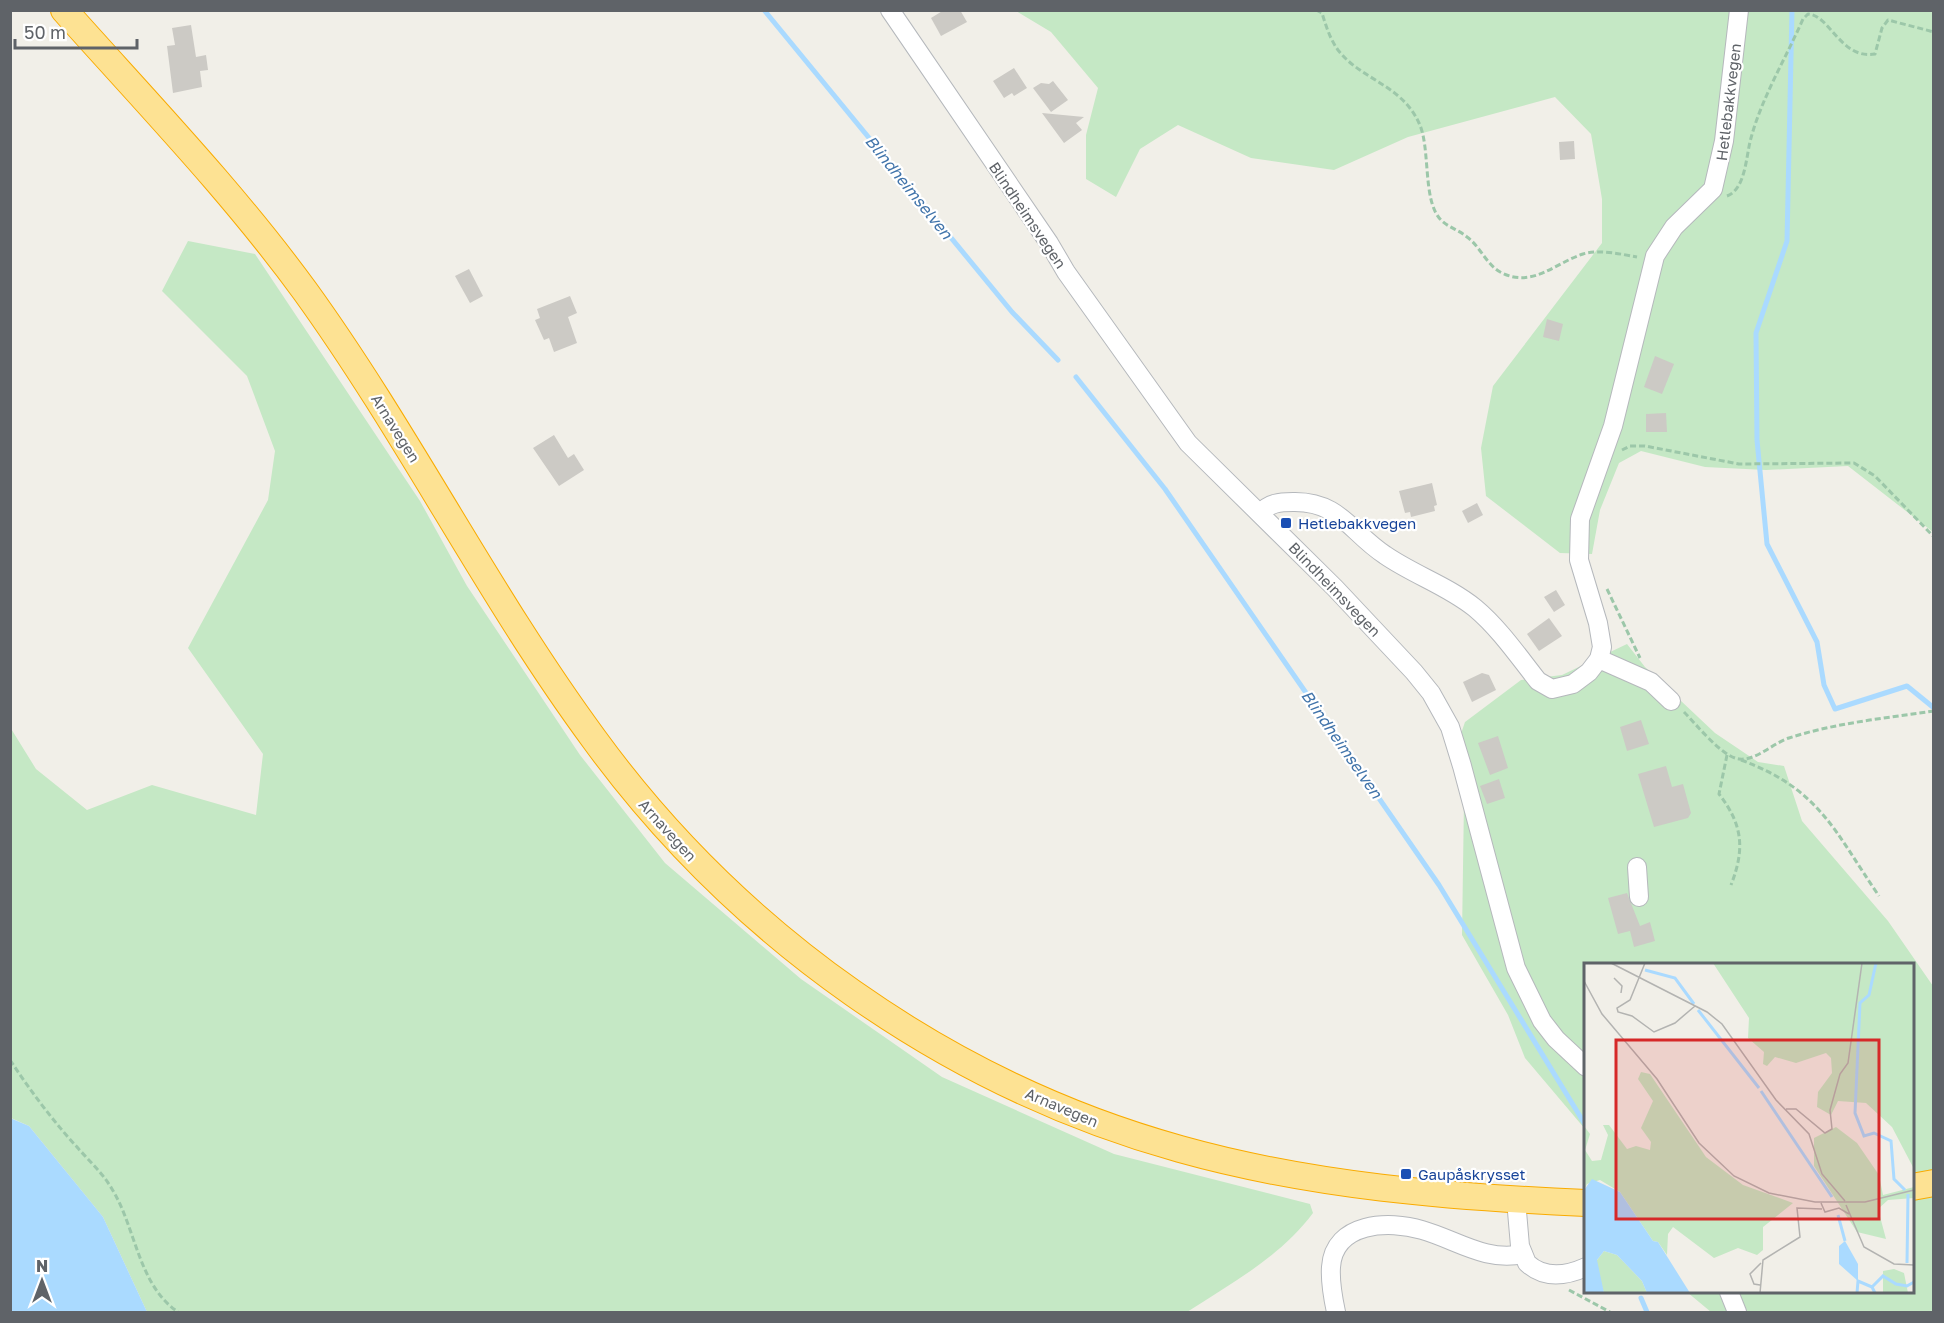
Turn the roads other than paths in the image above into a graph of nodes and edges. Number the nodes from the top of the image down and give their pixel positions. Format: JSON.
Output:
{"nodes":[{"id":1,"x":64,"y":10,"type":"edge"},
{"id":2,"x":890,"y":10,"type":"edge"},
{"id":3,"x":1739,"y":10,"type":"edge"},
{"id":4,"x":1260,"y":513,"type":"junction"},
{"id":5,"x":1599,"y":659,"type":"junction"},
{"id":6,"x":1671,"y":701,"type":"road end"},
{"id":7,"x":1637,"y":867,"type":"dead end"},
{"id":8,"x":1639,"y":897,"type":"dead end"},
{"id":9,"x":1584,"y":1065,"type":"edge"},
{"id":10,"x":1934,"y":1183,"type":"edge"},
{"id":11,"x":1914,"y":1187,"type":"edge"},
{"id":12,"x":1516,"y":1200,"type":"junction"},
{"id":13,"x":1584,"y":1203,"type":"edge"},
{"id":14,"x":1523,"y":1254,"type":"junction"},
{"id":15,"x":1584,"y":1269,"type":"edge"},
{"id":16,"x":1729,"y":1293,"type":"edge"},
{"id":17,"x":1336,"y":1312,"type":"edge"},
{"id":18,"x":1737,"y":1312,"type":"edge"}],
"edges":[{"from":1,"to":12,"type":"highway","name":"Arnavegen"},
{"from":2,"to":4,"type":"street","name":"Blindheimsvegen"},
{"from":3,"to":5,"type":"street","name":"Hetlebakkvegen"},
{"from":4,"to":5,"type":"street"},
{"from":4,"to":9,"type":"street","name":"Blindheimsvegen"},
{"from":5,"to":6,"type":"street"},
{"from":7,"to":8,"type":"street"},
{"from":10,"to":11,"type":"highway"},
{"from":12,"to":13,"type":"highway","name":"Arnavegen"},
{"from":12,"to":14,"type":"street"},
{"from":14,"to":15,"type":"street"},
{"from":14,"to":17,"type":"street"},
{"from":16,"to":18,"type":"street"}]}
